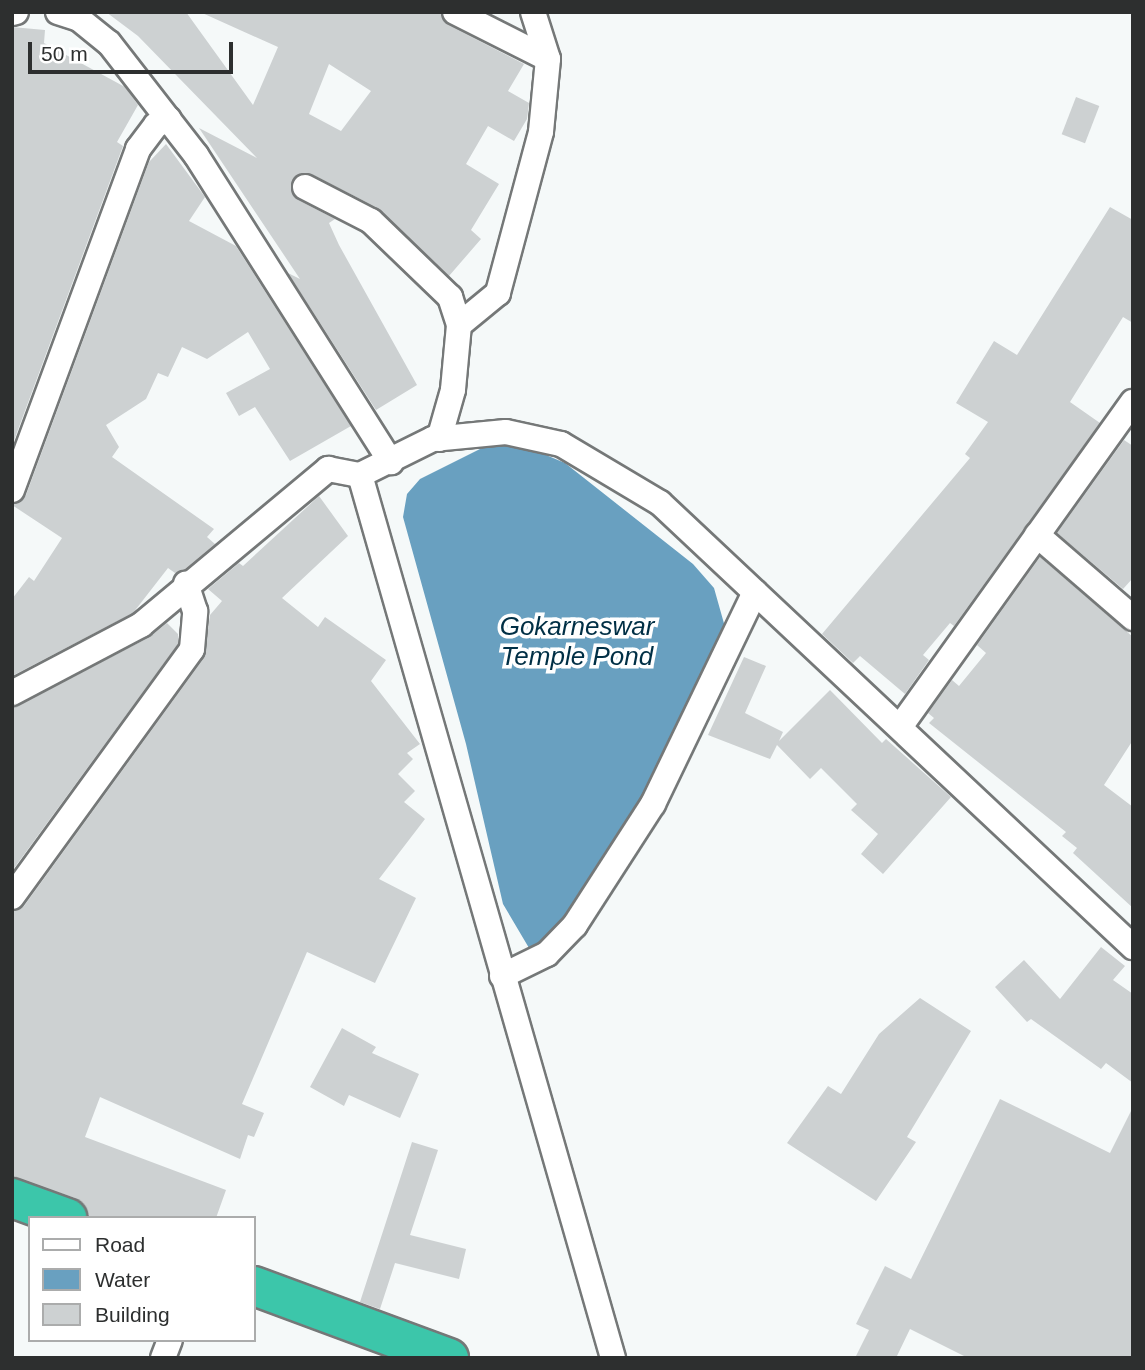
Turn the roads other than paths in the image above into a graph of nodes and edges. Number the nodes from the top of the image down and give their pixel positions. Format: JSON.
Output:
{"nodes":[{"id":1,"x":58,"y":12,"type":"edge"},
{"id":2,"x":455,"y":12,"type":"edge"},
{"id":3,"x":533,"y":12,"type":"edge"},
{"id":4,"x":548,"y":59,"type":"junction"},
{"id":5,"x":169,"y":119,"type":"junction"},
{"id":6,"x":305,"y":187,"type":"dead end"},
{"id":7,"x":459,"y":325,"type":"junction"},
{"id":8,"x":1133,"y":402,"type":"edge"},
{"id":9,"x":439,"y":439,"type":"junction"},
{"id":10,"x":391,"y":462,"type":"junction"},
{"id":11,"x":360,"y":475,"type":"junction"},
{"id":12,"x":12,"y":490,"type":"edge"},
{"id":13,"x":1037,"y":535,"type":"junction"},
{"id":14,"x":186,"y":583,"type":"junction"},
{"id":15,"x":755,"y":592,"type":"junction"},
{"id":16,"x":1133,"y":618,"type":"edge"},
{"id":17,"x":12,"y":693,"type":"edge"},
{"id":18,"x":900,"y":727,"type":"junction"},
{"id":19,"x":12,"y":897,"type":"edge"},
{"id":20,"x":1133,"y":947,"type":"edge"},
{"id":21,"x":502,"y":976,"type":"junction"},
{"id":22,"x":12,"y":1198,"type":"edge"},
{"id":23,"x":62,"y":1216,"type":"edge"},
{"id":24,"x":256,"y":1287,"type":"edge"},
{"id":25,"x":449,"y":1358,"type":"edge"},
{"id":26,"x":612,"y":1358,"type":"edge"}],
"edges":[{"from":1,"to":5,"type":"street"},
{"from":2,"to":4,"type":"street"},
{"from":3,"to":4,"type":"street"},
{"from":4,"to":7,"type":"street"},
{"from":5,"to":10,"type":"street"},
{"from":5,"to":12,"type":"street"},
{"from":6,"to":7,"type":"street"},
{"from":7,"to":9,"type":"street"},
{"from":8,"to":13,"type":"street"},
{"from":9,"to":10,"type":"street"},
{"from":9,"to":15,"type":"street"},
{"from":10,"to":11,"type":"street"},
{"from":11,"to":14,"type":"street"},
{"from":11,"to":21,"type":"street"},
{"from":13,"to":16,"type":"street"},
{"from":13,"to":18,"type":"street"},
{"from":14,"to":17,"type":"street"},
{"from":14,"to":19,"type":"street"},
{"from":15,"to":18,"type":"street"},
{"from":15,"to":21,"type":"street"},
{"from":18,"to":20,"type":"street"},
{"from":21,"to":26,"type":"street"},
{"from":22,"to":23,"type":"highway"},
{"from":24,"to":25,"type":"highway"}]}
